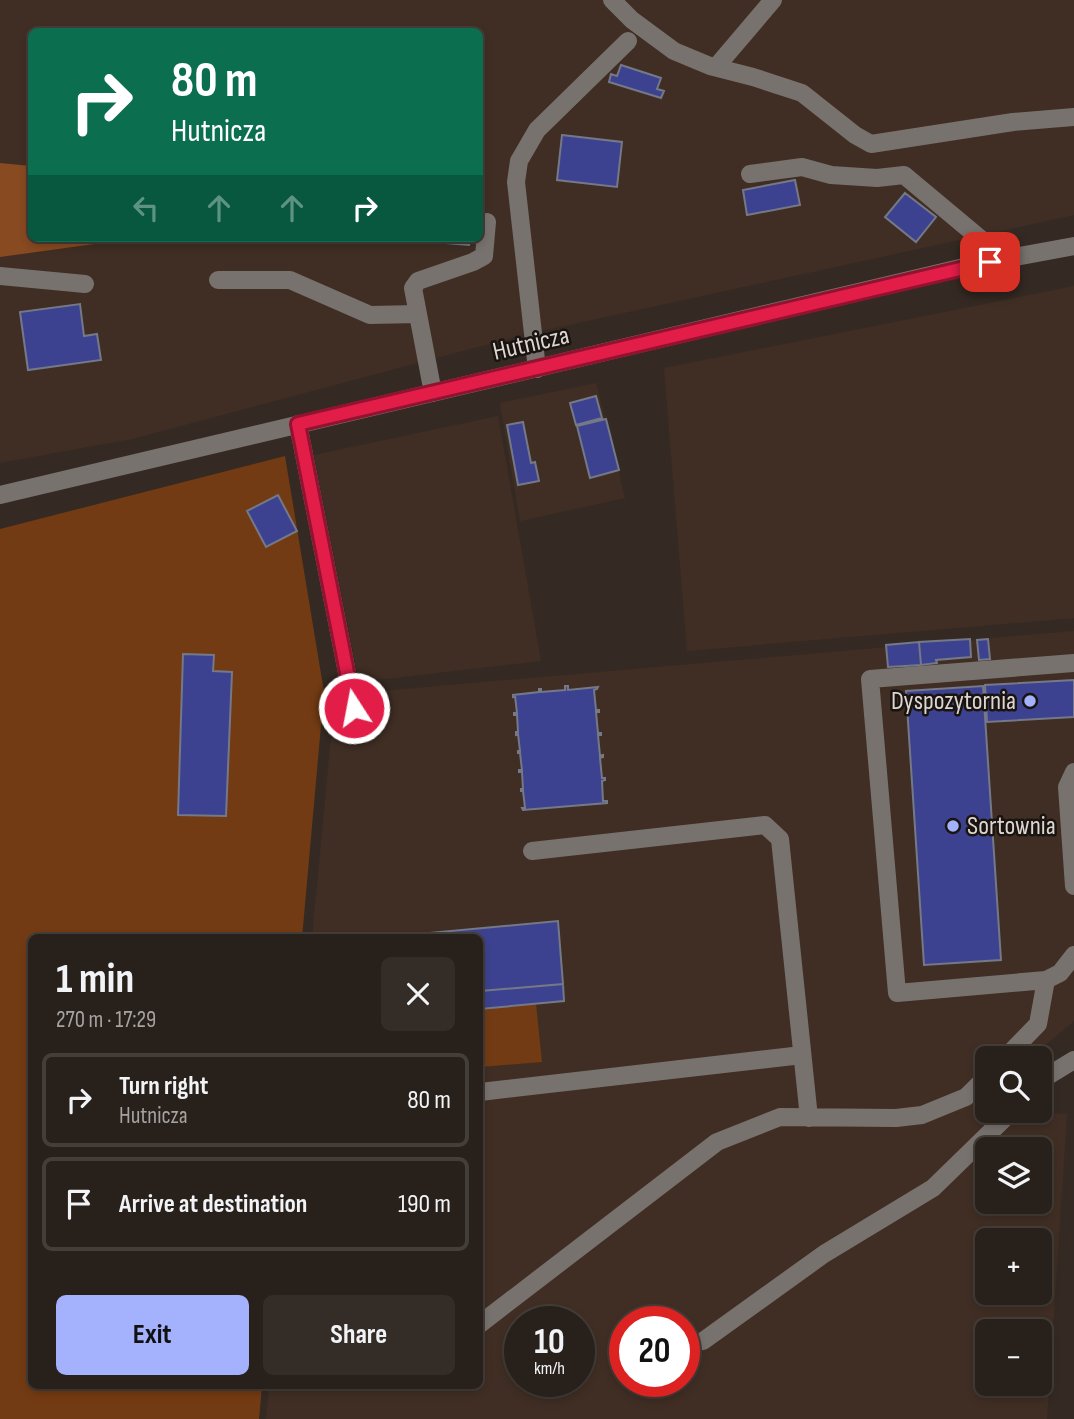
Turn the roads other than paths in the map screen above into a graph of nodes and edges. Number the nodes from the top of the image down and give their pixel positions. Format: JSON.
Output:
{"nodes":[{"id":1,"x":612,"y":0,"type":"edge"},
{"id":2,"x":773,"y":0,"type":"edge"},
{"id":3,"x":628,"y":41,"type":"dead end"},
{"id":4,"x":716,"y":67,"type":"junction"},
{"id":5,"x":1074,"y":117,"type":"edge"},
{"id":6,"x":750,"y":174,"type":"dead end"},
{"id":7,"x":487,"y":222,"type":"dead end"},
{"id":8,"x":1074,"y":246,"type":"edge"},
{"id":9,"x":990,"y":262,"type":"junction"},
{"id":10,"x":0,"y":276,"type":"edge"},
{"id":11,"x":218,"y":280,"type":"dead end"},
{"id":12,"x":85,"y":284,"type":"dead end"},
{"id":13,"x":418,"y":314,"type":"junction"},
{"id":14,"x":537,"y":369,"type":"junction"},
{"id":15,"x":433,"y":393,"type":"junction"},
{"id":16,"x":298,"y":424,"type":"junction"},
{"id":17,"x":0,"y":495,"type":"edge"},
{"id":18,"x":1074,"y":663,"type":"edge"},
{"id":19,"x":354,"y":708,"type":"dead end"},
{"id":20,"x":1074,"y":772,"type":"edge"},
{"id":21,"x":1072,"y":812,"type":"edge"},
{"id":22,"x":532,"y":851,"type":"dead end"},
{"id":23,"x":1074,"y":886,"type":"edge"},
{"id":24,"x":1074,"y":955,"type":"edge"},
{"id":25,"x":1046,"y":980,"type":"junction"},
{"id":26,"x":1017,"y":1046,"type":"edge"},
{"id":27,"x":802,"y":1055,"type":"junction"},
{"id":28,"x":1074,"y":1060,"type":"edge"},
{"id":29,"x":1052,"y":1073,"type":"edge"},
{"id":30,"x":975,"y":1088,"type":"edge"},
{"id":31,"x":483,"y":1092,"type":"edge"},
{"id":32,"x":809,"y":1118,"type":"junction"},
{"id":33,"x":1000,"y":1123,"type":"edge"},
{"id":34,"x":483,"y":1322,"type":"edge"},
{"id":35,"x":703,"y":1341,"type":"dead end"}],
"edges":[{"from":1,"to":4,"type":"street"},
{"from":2,"to":4,"type":"street"},
{"from":3,"to":14,"type":"street"},
{"from":4,"to":5,"type":"street"},
{"from":6,"to":9,"type":"street"},
{"from":7,"to":13,"type":"street"},
{"from":8,"to":9,"type":"street","name":"Hutnicza"},
{"from":9,"to":14,"type":"street","name":"Hutnicza"},
{"from":10,"to":12,"type":"street"},
{"from":11,"to":13,"type":"street"},
{"from":13,"to":15,"type":"street"},
{"from":14,"to":15,"type":"street","name":"Hutnicza"},
{"from":15,"to":16,"type":"street","name":"Hutnicza"},
{"from":16,"to":17,"type":"street","name":"Hutnicza"},
{"from":16,"to":19,"type":"street"},
{"from":18,"to":25,"type":"street"},
{"from":20,"to":21,"type":"street"},
{"from":21,"to":23,"type":"street"},
{"from":22,"to":27,"type":"street"},
{"from":24,"to":25,"type":"street"},
{"from":25,"to":26,"type":"street"},
{"from":27,"to":31,"type":"street"},
{"from":27,"to":32,"type":"street"},
{"from":28,"to":29,"type":"street"},
{"from":30,"to":32,"type":"street"},
{"from":32,"to":34,"type":"street"},
{"from":33,"to":35,"type":"street"}]}
